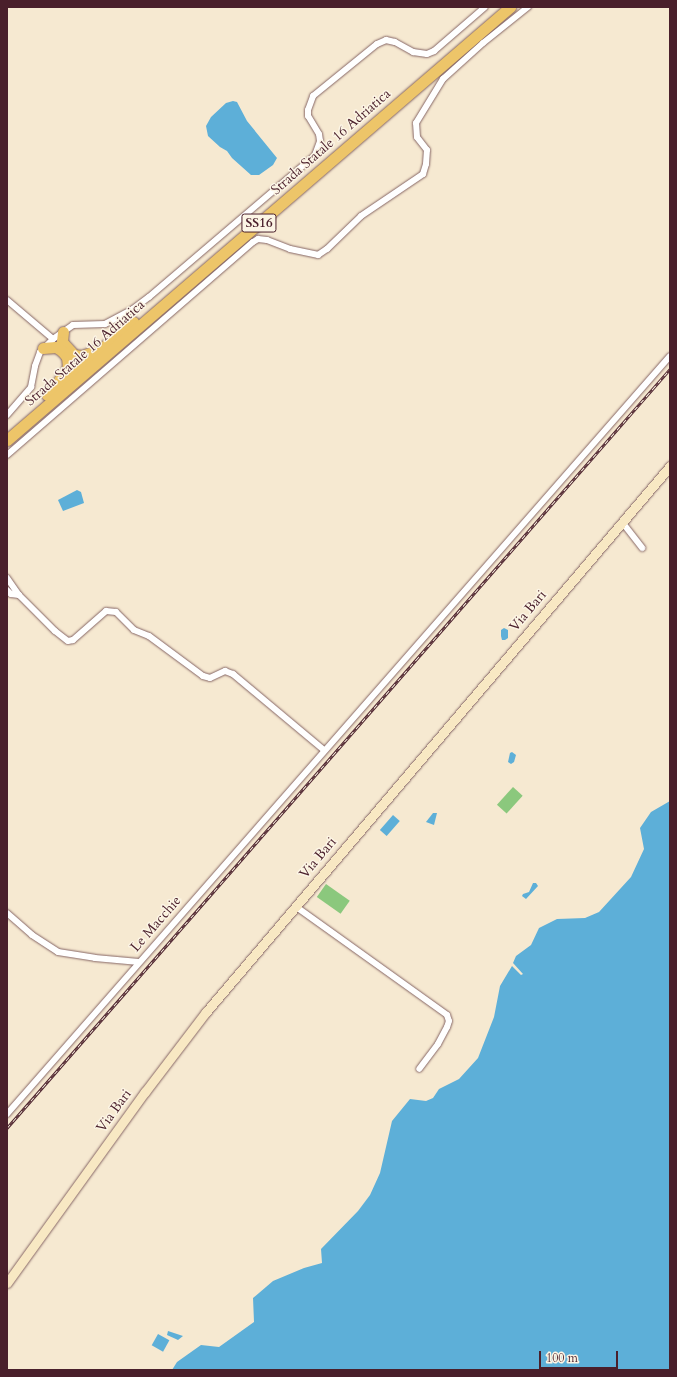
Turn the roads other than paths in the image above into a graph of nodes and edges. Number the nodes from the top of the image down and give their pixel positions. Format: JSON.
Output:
{"nodes":[{"id":1,"x":485,"y":7,"type":"edge"},
{"id":2,"x":499,"y":7,"type":"edge"},
{"id":3,"x":510,"y":7,"type":"edge"},
{"id":4,"x":528,"y":7,"type":"edge"},
{"id":5,"x":7,"y":300,"type":"edge"},
{"id":6,"x":58,"y":340,"type":"junction"},
{"id":7,"x":104,"y":346,"type":"junction"},
{"id":8,"x":43,"y":348,"type":"joint"},
{"id":9,"x":670,"y":356,"type":"edge"},
{"id":10,"x":50,"y":393,"type":"junction"},
{"id":11,"x":7,"y":415,"type":"edge"},
{"id":12,"x":7,"y":430,"type":"edge"},
{"id":13,"x":7,"y":440,"type":"edge"},
{"id":14,"x":7,"y":455,"type":"edge"},
{"id":15,"x":670,"y":466,"type":"edge"},
{"id":16,"x":622,"y":522,"type":"junction"},
{"id":17,"x":642,"y":548,"type":"dead end"},
{"id":18,"x":7,"y":578,"type":"edge"},
{"id":19,"x":7,"y":590,"type":"edge"},
{"id":20,"x":19,"y":595,"type":"junction"},
{"id":21,"x":324,"y":750,"type":"junction"},
{"id":22,"x":295,"y":906,"type":"junction"},
{"id":23,"x":7,"y":913,"type":"edge"},
{"id":24,"x":139,"y":962,"type":"junction"},
{"id":25,"x":419,"y":1069,"type":"dead end"},
{"id":26,"x":7,"y":1114,"type":"edge"},
{"id":27,"x":7,"y":1283,"type":"edge"}],
"edges":[{"from":1,"to":6,"type":"street"},
{"from":2,"to":7,"type":"highway","name":"Strada Statale 16 Adriatica","number":"SS16"},
{"from":3,"to":13,"type":"highway","name":"Strada Statale 16 Adriatica","number":"SS16"},
{"from":4,"to":14,"type":"street"},
{"from":5,"to":6,"type":"street"},
{"from":6,"to":7,"type":"highway"},
{"from":6,"to":8,"type":"highway"},
{"from":6,"to":10,"type":"highway"},
{"from":7,"to":10,"type":"highway","name":"Strada Statale 16 Adriatica","number":"SS16"},
{"from":8,"to":11,"type":"street"},
{"from":9,"to":21,"type":"street","name":"Le Macchie"},
{"from":10,"to":12,"type":"highway","name":"Strada Statale 16 Adriatica","number":"SS16"},
{"from":15,"to":16,"type":"main road","name":"Via Bari"},
{"from":16,"to":17,"type":"street"},
{"from":16,"to":22,"type":"main road","name":"Via Bari"},
{"from":18,"to":20,"type":"street"},
{"from":19,"to":20,"type":"street"},
{"from":20,"to":21,"type":"street"},
{"from":21,"to":24,"type":"street","name":"Le Macchie"},
{"from":22,"to":25,"type":"street"},
{"from":22,"to":27,"type":"main road","name":"Via Bari"},
{"from":23,"to":24,"type":"street"},
{"from":24,"to":26,"type":"street","name":"Le Macchie"}]}
